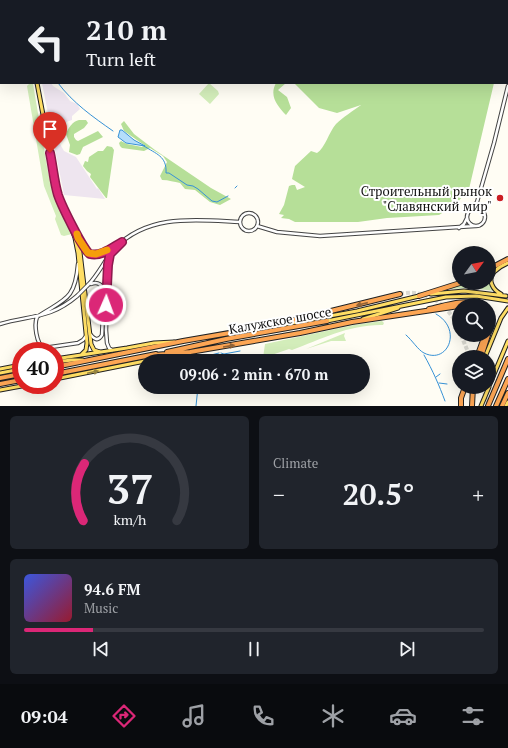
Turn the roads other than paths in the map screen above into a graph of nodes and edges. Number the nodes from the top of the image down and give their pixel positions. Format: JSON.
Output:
{"nodes":[{"id":1,"x":37,"y":84,"type":"edge"},
{"id":2,"x":508,"y":86,"type":"edge"},
{"id":3,"x":477,"y":202,"type":"junction"},
{"id":4,"x":472,"y":210,"type":"junction"},
{"id":5,"x":481,"y":211,"type":"junction"},
{"id":6,"x":66,"y":212,"type":"junction"},
{"id":7,"x":467,"y":216,"type":"junction"},
{"id":8,"x":240,"y":222,"type":"junction"},
{"id":9,"x":257,"y":226,"type":"junction"},
{"id":10,"x":475,"y":226,"type":"junction"},
{"id":11,"x":458,"y":228,"type":"junction"},
{"id":12,"x":78,"y":238,"type":"junction"},
{"id":13,"x":122,"y":242,"type":"junction"},
{"id":14,"x":110,"y":254,"type":"junction"},
{"id":15,"x":508,"y":259,"type":"edge"},
{"id":16,"x":78,"y":260,"type":"junction"},
{"id":17,"x":508,"y":263,"type":"edge"},
{"id":18,"x":496,"y":265,"type":"edge"},
{"id":19,"x":452,"y":285,"type":"edge"},
{"id":20,"x":88,"y":286,"type":"junction"},
{"id":21,"x":400,"y":294,"type":"tunnel mouth"},
{"id":22,"x":418,"y":296,"type":"junction"},
{"id":23,"x":507,"y":296,"type":"edge"},
{"id":24,"x":419,"y":301,"type":"junction"},
{"id":25,"x":508,"y":301,"type":"edge"},
{"id":26,"x":452,"y":304,"type":"edge"},
{"id":27,"x":452,"y":307,"type":"edge"},
{"id":28,"x":508,"y":308,"type":"edge"},
{"id":29,"x":404,"y":314,"type":"junction"},
{"id":30,"x":37,"y":317,"type":"junction"},
{"id":31,"x":327,"y":321,"type":"joint"},
{"id":32,"x":352,"y":322,"type":"junction"},
{"id":33,"x":1,"y":323,"type":"edge"},
{"id":34,"x":270,"y":326,"type":"junction"},
{"id":35,"x":90,"y":333,"type":"junction"},
{"id":36,"x":86,"y":336,"type":"junction"},
{"id":37,"x":183,"y":341,"type":"junction"},
{"id":38,"x":508,"y":341,"type":"edge"},
{"id":39,"x":115,"y":350,"type":"junction"},
{"id":40,"x":488,"y":350,"type":"edge"},
{"id":41,"x":100,"y":352,"type":"junction"},
{"id":42,"x":190,"y":352,"type":"junction"},
{"id":43,"x":154,"y":354,"type":"joint"},
{"id":44,"x":180,"y":354,"type":"edge"},
{"id":45,"x":81,"y":355,"type":"junction"},
{"id":46,"x":138,"y":357,"type":"edge"},
{"id":47,"x":64,"y":358,"type":"edge"},
{"id":48,"x":508,"y":359,"type":"edge"},
{"id":49,"x":87,"y":360,"type":"junction"},
{"id":50,"x":64,"y":361,"type":"edge"},
{"id":51,"x":138,"y":363,"type":"edge"},
{"id":52,"x":64,"y":365,"type":"edge"},
{"id":53,"x":498,"y":365,"type":"junction"},
{"id":54,"x":12,"y":367,"type":"edge"},
{"id":55,"x":496,"y":368,"type":"edge"},
{"id":56,"x":0,"y":369,"type":"edge"},
{"id":57,"x":496,"y":370,"type":"edge"},
{"id":58,"x":12,"y":371,"type":"edge"},
{"id":59,"x":64,"y":372,"type":"edge"},
{"id":60,"x":0,"y":373,"type":"edge"},
{"id":61,"x":12,"y":376,"type":"edge"},
{"id":62,"x":64,"y":377,"type":"edge"},
{"id":63,"x":0,"y":378,"type":"edge"},
{"id":64,"x":508,"y":379,"type":"edge"},
{"id":65,"x":12,"y":382,"type":"edge"},
{"id":66,"x":0,"y":384,"type":"edge"},
{"id":67,"x":12,"y":388,"type":"edge"},
{"id":68,"x":0,"y":390,"type":"edge"},
{"id":69,"x":508,"y":393,"type":"edge"},
{"id":70,"x":462,"y":394,"type":"edge"},
{"id":71,"x":473,"y":394,"type":"edge"},
{"id":72,"x":485,"y":394,"type":"edge"},
{"id":73,"x":508,"y":402,"type":"edge"},
{"id":74,"x":461,"y":406,"type":"edge"},
{"id":75,"x":472,"y":406,"type":"edge"},
{"id":76,"x":480,"y":406,"type":"edge"},
{"id":77,"x":488,"y":406,"type":"edge"},
{"id":78,"x":496,"y":406,"type":"edge"},
{"id":79,"x":502,"y":406,"type":"edge"},
{"id":80,"x":506,"y":406,"type":"edge"}],
"edges":[{"from":1,"to":6,"type":"main road"},
{"from":2,"to":3,"type":"street"},
{"from":3,"to":4,"type":"street"},
{"from":3,"to":5,"type":"street"},
{"from":4,"to":5,"type":"street"},
{"from":4,"to":7,"type":"street"},
{"from":5,"to":10,"type":"street"},
{"from":6,"to":12,"type":"main road"},
{"from":6,"to":16,"type":"main road"},
{"from":7,"to":10,"type":"street"},
{"from":7,"to":11,"type":"street"},
{"from":8,"to":9,"type":"street"},
{"from":8,"to":9,"type":"street"},
{"from":8,"to":13,"type":"street"},
{"from":9,"to":11,"type":"street"},
{"from":10,"to":11,"type":"street"},
{"from":12,"to":13,"type":"street"},
{"from":12,"to":35,"type":"main road"},
{"from":13,"to":14,"type":"street"},
{"from":14,"to":20,"type":"street"},
{"from":14,"to":39,"type":"street"},
{"from":15,"to":18,"type":"highway"},
{"from":16,"to":30,"type":"street"},
{"from":16,"to":36,"type":"main road"},
{"from":17,"to":23,"type":"main road"},
{"from":19,"to":22,"type":"highway"},
{"from":20,"to":30,"type":"street","bridge":true},
{"from":20,"to":35,"type":"street"},
{"from":21,"to":34,"type":"highway","one_way":true},
{"from":22,"to":23,"type":"main road","name":"Калужское шоссе"},
{"from":22,"to":34,"type":"main road","name":"Калужское шоссе"},
{"from":24,"to":25,"type":"main road","name":"Калужское шоссе"},
{"from":24,"to":31,"type":"main road","name":"Калужское шоссе"},
{"from":24,"to":32,"type":"main road"},
{"from":26,"to":29,"type":"highway"},
{"from":27,"to":29,"type":"highway"},
{"from":28,"to":40,"type":"main road"},
{"from":29,"to":32,"type":"highway"},
{"from":30,"to":33,"type":"street"},
{"from":30,"to":36,"type":"street"},
{"from":31,"to":43,"type":"highway","name":"Калужское шоссе"},
{"from":42,"to":32,"type":"highway","one_way":true},
{"from":34,"to":37,"type":"highway","name":"Калужское шоссе"},
{"from":35,"to":41,"type":"main road"},
{"from":36,"to":45,"type":"main road"},
{"from":37,"to":39,"type":"main road"},
{"from":37,"to":49,"type":"highway","name":"Калужское шоссе"},
{"from":38,"to":53,"type":"main road"},
{"from":39,"to":41,"type":"main road"},
{"from":41,"to":45,"type":"main road"},
{"from":42,"to":43,"type":"highway"},
{"from":42,"to":44,"type":"main road"},
{"from":45,"to":47,"type":"main road"},
{"from":46,"to":59,"type":"highway","name":"Калужское шоссе"},
{"from":48,"to":77,"type":"highway"},
{"from":49,"to":50,"type":"main road"},
{"from":49,"to":52,"type":"highway","name":"Калужское шоссе"},
{"from":62,"to":51,"type":"main road","one_way":true},
{"from":53,"to":55,"type":"main road"},
{"from":53,"to":57,"type":"main road"},
{"from":54,"to":56,"type":"main road"},
{"from":58,"to":60,"type":"main road"},
{"from":61,"to":63,"type":"highway"},
{"from":64,"to":78,"type":"highway"},
{"from":65,"to":66,"type":"highway"},
{"from":67,"to":68,"type":"main road"},
{"from":69,"to":79,"type":"highway"},
{"from":70,"to":74,"type":"highway"},
{"from":71,"to":75,"type":"highway"},
{"from":72,"to":76,"type":"main road"},
{"from":73,"to":80,"type":"main road"}]}
